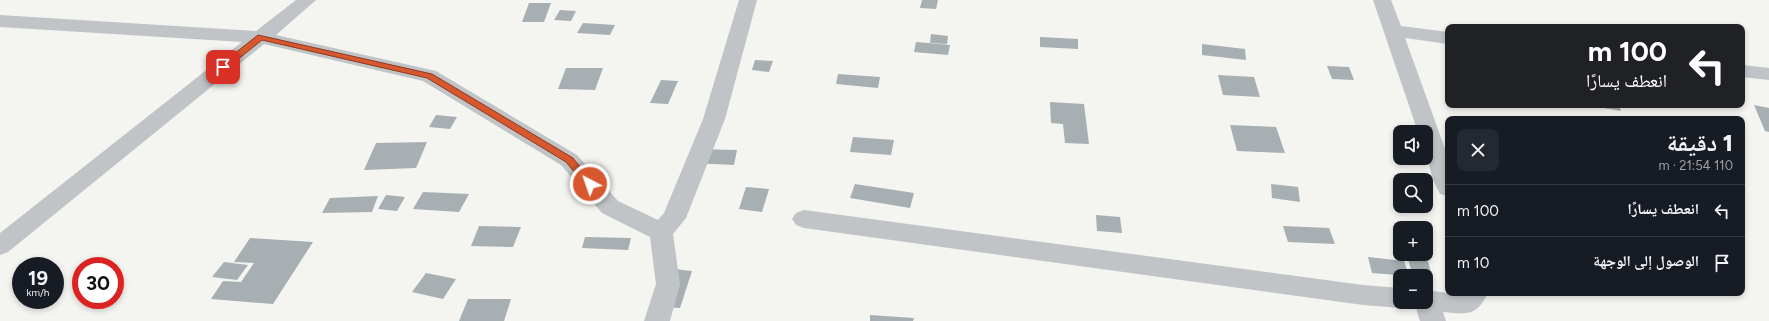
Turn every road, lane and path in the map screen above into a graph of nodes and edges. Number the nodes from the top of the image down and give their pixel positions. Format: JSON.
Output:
{"nodes":[{"id":1,"x":307,"y":0,"type":"edge"},
{"id":2,"x":748,"y":0,"type":"edge"},
{"id":3,"x":1382,"y":0,"type":"edge"},
{"id":4,"x":0,"y":21,"type":"edge"},
{"id":5,"x":1393,"y":31,"type":"junction"},
{"id":6,"x":260,"y":37,"type":"junction"},
{"id":7,"x":1445,"y":38,"type":"edge"},
{"id":8,"x":1745,"y":71,"type":"edge"},
{"id":9,"x":1769,"y":74,"type":"edge"},
{"id":10,"x":1445,"y":179,"type":"edge"},
{"id":11,"x":804,"y":219,"type":"dead end"},
{"id":12,"x":660,"y":232,"type":"junction"},
{"id":13,"x":0,"y":246,"type":"edge"},
{"id":14,"x":1474,"y":296,"type":"edge"},
{"id":15,"x":1393,"y":297,"type":"edge"},
{"id":16,"x":1433,"y":301,"type":"edge"},
{"id":17,"x":1429,"y":309,"type":"edge"},
{"id":18,"x":657,"y":321,"type":"edge"},
{"id":19,"x":1433,"y":321,"type":"edge"}],
"edges":[{"from":1,"to":6,"type":"street"},
{"from":2,"to":12,"type":"street"},
{"from":3,"to":5,"type":"street"},
{"from":4,"to":6,"type":"street"},
{"from":5,"to":7,"type":"street"},
{"from":5,"to":10,"type":"street"},
{"from":6,"to":12,"type":"street"},
{"from":6,"to":13,"type":"street"},
{"from":8,"to":9,"type":"street"},
{"from":11,"to":15,"type":"street"},
{"from":12,"to":18,"type":"street"},
{"from":14,"to":16,"type":"street"},
{"from":17,"to":19,"type":"street"}]}
